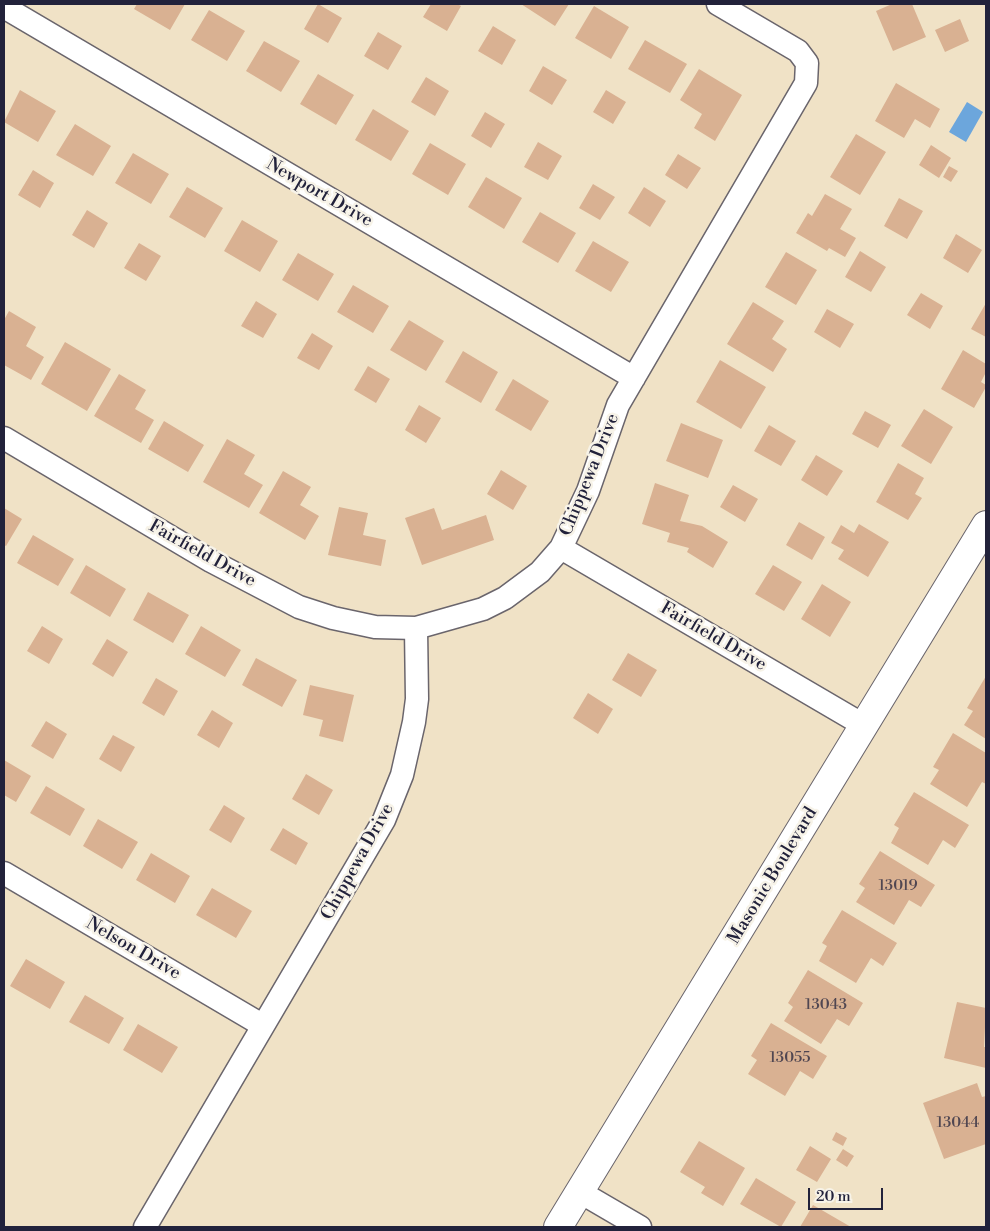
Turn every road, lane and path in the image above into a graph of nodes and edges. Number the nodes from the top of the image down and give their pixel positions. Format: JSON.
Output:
{"nodes":[{"id":1,"x":718,"y":4,"type":"edge"},
{"id":2,"x":4,"y":7,"type":"edge"},
{"id":3,"x":634,"y":378,"type":"junction"},
{"id":4,"x":4,"y":438,"type":"edge"},
{"id":5,"x":986,"y":525,"type":"edge"},
{"id":6,"x":561,"y":548,"type":"junction"},
{"id":7,"x":416,"y":628,"type":"junction"},
{"id":8,"x":865,"y":726,"type":"junction"},
{"id":9,"x":4,"y":873,"type":"edge"},
{"id":10,"x":262,"y":1025,"type":"junction"},
{"id":11,"x":580,"y":1192,"type":"junction"},
{"id":12,"x":145,"y":1227,"type":"edge"},
{"id":13,"x":558,"y":1227,"type":"edge"},
{"id":14,"x":640,"y":1227,"type":"edge"}],
"edges":[{"from":1,"to":3,"type":"street","name":"Chippewa Drive"},
{"from":2,"to":3,"type":"street","name":"Newport Drive"},
{"from":3,"to":6,"type":"street","name":"Chippewa Drive"},
{"from":4,"to":7,"type":"street","name":"Fairfield Drive"},
{"from":5,"to":8,"type":"street","name":"Masonic Boulevard"},
{"from":6,"to":7,"type":"street","name":"Chippewa Drive"},
{"from":6,"to":8,"type":"street","name":"Fairfield Drive"},
{"from":7,"to":10,"type":"street","name":"Chippewa Drive"},
{"from":8,"to":11,"type":"street","name":"Masonic Boulevard"},
{"from":9,"to":10,"type":"street","name":"Nelson Drive"},
{"from":10,"to":12,"type":"street","name":"Chippewa Drive"},
{"from":11,"to":13,"type":"street","name":"Masonic Boulevard"},
{"from":11,"to":14,"type":"street"}]}
